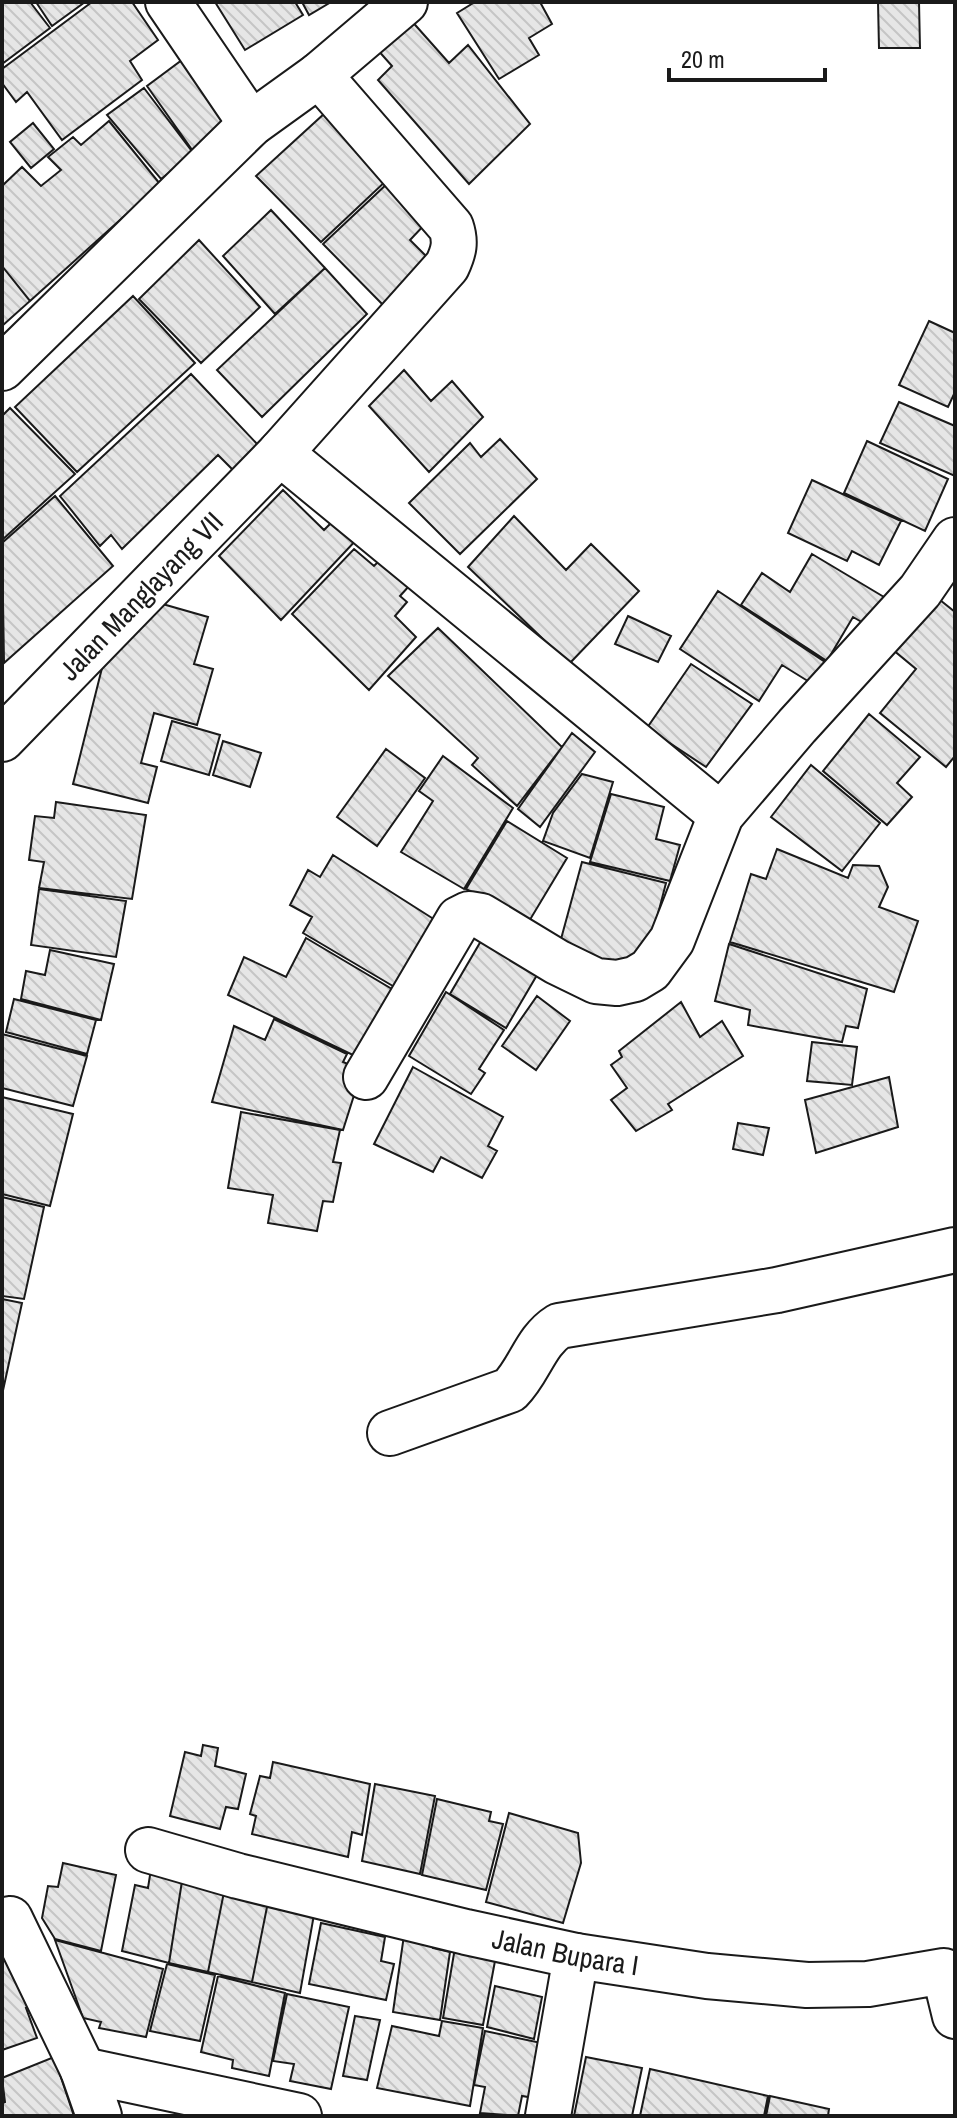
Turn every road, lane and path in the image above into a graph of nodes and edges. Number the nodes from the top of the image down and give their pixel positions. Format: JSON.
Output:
{"nodes":[{"id":1,"x":168,"y":2,"type":"edge"},
{"id":2,"x":405,"y":2,"type":"edge"},
{"id":3,"x":319,"y":75,"type":"junction"},
{"id":4,"x":251,"y":124,"type":"junction"},
{"id":5,"x":2,"y":368,"type":"edge"},
{"id":6,"x":280,"y":453,"type":"junction"},
{"id":7,"x":955,"y":540,"type":"edge"},
{"id":8,"x":2,"y":739,"type":"edge"},
{"id":9,"x":721,"y":815,"type":"junction"},
{"id":10,"x":366,"y":1077,"type":"dead end"},
{"id":11,"x":955,"y":1250,"type":"edge"},
{"id":12,"x":390,"y":1433,"type":"dead end"},
{"id":13,"x":148,"y":1850,"type":"dead end"},
{"id":14,"x":10,"y":1919,"type":"dead end"},
{"id":15,"x":576,"y":1956,"type":"junction"},
{"id":16,"x":950,"y":1970,"type":"edge"},
{"id":17,"x":955,"y":2016,"type":"edge"},
{"id":18,"x":83,"y":2070,"type":"junction"},
{"id":19,"x":99,"y":2116,"type":"edge"},
{"id":20,"x":299,"y":2116,"type":"edge"},
{"id":21,"x":548,"y":2116,"type":"edge"}],
"edges":[{"from":1,"to":4,"type":"street"},
{"from":2,"to":3,"type":"street"},
{"from":3,"to":4,"type":"street"},
{"from":3,"to":6,"type":"street","name":"Jalan Manglayang VII"},
{"from":4,"to":5,"type":"street"},
{"from":6,"to":8,"type":"street","name":"Jalan Manglayang VII"},
{"from":6,"to":9,"type":"street"},
{"from":7,"to":9,"type":"street"},
{"from":9,"to":10,"type":"street"},
{"from":11,"to":12,"type":"street"},
{"from":13,"to":15,"type":"street","name":"Jalan Bupara I"},
{"from":14,"to":18,"type":"street"},
{"from":15,"to":16,"type":"street","name":"Jalan Bupara I"},
{"from":15,"to":21,"type":"street"},
{"from":16,"to":17,"type":"street","name":"Jalan Bupara I"},
{"from":18,"to":19,"type":"street"},
{"from":18,"to":20,"type":"street"}]}
